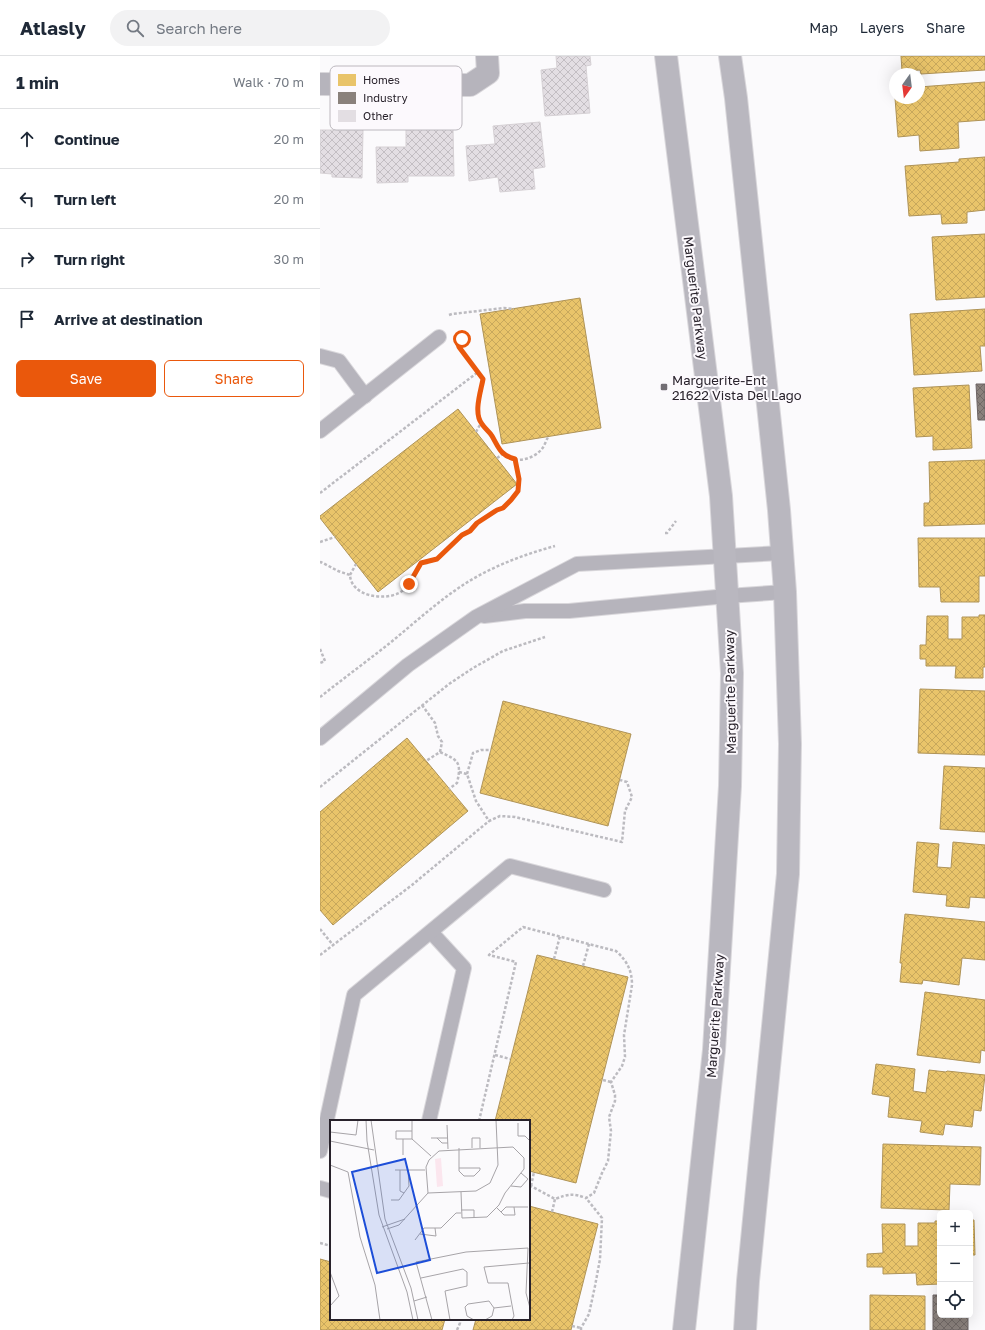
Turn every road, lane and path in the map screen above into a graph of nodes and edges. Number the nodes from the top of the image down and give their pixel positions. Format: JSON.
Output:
{"nodes":[{"id":1,"x":666,"y":56,"type":"edge"},
{"id":2,"x":730,"y":56,"type":"edge"},
{"id":3,"x":487,"y":64,"type":"edge"},
{"id":4,"x":320,"y":84,"type":"edge"},
{"id":5,"x":330,"y":84,"type":"edge"},
{"id":6,"x":462,"y":85,"type":"edge"},
{"id":7,"x":514,"y":309,"type":"dead end"},
{"id":8,"x":445,"y":317,"type":"dead end"},
{"id":9,"x":440,"y":337,"type":"dead end"},
{"id":10,"x":458,"y":344,"type":"dead end"},
{"id":11,"x":320,"y":356,"type":"edge"},
{"id":12,"x":478,"y":372,"type":"junction"},
{"id":13,"x":365,"y":396,"type":"junction"},
{"id":14,"x":481,"y":423,"type":"junction"},
{"id":15,"x":320,"y":431,"type":"edge"},
{"id":16,"x":476,"y":432,"type":"dead end"},
{"id":17,"x":548,"y":437,"type":"dead end"},
{"id":18,"x":503,"y":454,"type":"junction"},
{"id":19,"x":497,"y":458,"type":"dead end"},
{"id":20,"x":515,"y":459,"type":"junction"},
{"id":21,"x":320,"y":493,"type":"edge"},
{"id":22,"x":335,"y":537,"type":"dead end"},
{"id":23,"x":320,"y":542,"type":"edge"},
{"id":24,"x":782,"y":552,"type":"junction"},
{"id":25,"x":724,"y":556,"type":"junction"},
{"id":26,"x":320,"y":561,"type":"edge"},
{"id":27,"x":356,"y":564,"type":"dead end"},
{"id":28,"x":350,"y":575,"type":"junction"},
{"id":29,"x":785,"y":592,"type":"junction"},
{"id":30,"x":727,"y":596,"type":"junction"},
{"id":31,"x":476,"y":617,"type":"junction"},
{"id":32,"x":551,"y":636,"type":"dead end"},
{"id":33,"x":320,"y":649,"type":"edge"},
{"id":34,"x":320,"y":663,"type":"edge"},
{"id":35,"x":422,"y":705,"type":"junction"},
{"id":36,"x":320,"y":738,"type":"edge"},
{"id":37,"x":491,"y":750,"type":"dead end"},
{"id":38,"x":440,"y":752,"type":"junction"},
{"id":39,"x":426,"y":761,"type":"dead end"},
{"id":40,"x":460,"y":772,"type":"junction"},
{"id":41,"x":467,"y":774,"type":"junction"},
{"id":42,"x":620,"y":780,"type":"dead end"},
{"id":43,"x":320,"y":787,"type":"edge"},
{"id":44,"x":449,"y":789,"type":"dead end"},
{"id":45,"x":489,"y":822,"type":"junction"},
{"id":46,"x":604,"y":890,"type":"dead end"},
{"id":47,"x":320,"y":928,"type":"edge"},
{"id":48,"x":431,"y":932,"type":"junction"},
{"id":49,"x":560,"y":936,"type":"junction"},
{"id":50,"x":589,"y":944,"type":"junction"},
{"id":51,"x":333,"y":945,"type":"junction"},
{"id":52,"x":320,"y":955,"type":"edge"},
{"id":53,"x":554,"y":959,"type":"dead end"},
{"id":54,"x":583,"y":966,"type":"dead end"},
{"id":55,"x":494,"y":1055,"type":"junction"},
{"id":56,"x":510,"y":1059,"type":"dead end"},
{"id":57,"x":602,"y":1080,"type":"dead end"},
{"id":58,"x":611,"y":1082,"type":"junction"},
{"id":59,"x":429,"y":1120,"type":"edge"},
{"id":60,"x":480,"y":1120,"type":"edge"},
{"id":61,"x":320,"y":1152,"type":"edge"},
{"id":62,"x":534,"y":1172,"type":"dead end"},
{"id":63,"x":530,"y":1186,"type":"edge"},
{"id":64,"x":320,"y":1188,"type":"edge"},
{"id":65,"x":330,"y":1191,"type":"edge"},
{"id":66,"x":586,"y":1198,"type":"junction"},
{"id":67,"x":555,"y":1200,"type":"junction"},
{"id":68,"x":552,"y":1212,"type":"dead end"},
{"id":69,"x":320,"y":1243,"type":"edge"},
{"id":70,"x":330,"y":1246,"type":"edge"},
{"id":71,"x":460,"y":1320,"type":"edge"},
{"id":72,"x":572,"y":1326,"type":"dead end"},
{"id":73,"x":581,"y":1329,"type":"edge"},
{"id":74,"x":457,"y":1330,"type":"edge"},
{"id":75,"x":684,"y":1330,"type":"edge"},
{"id":76,"x":745,"y":1330,"type":"edge"}],
"edges":[{"from":1,"to":25,"type":"main road","name":"Marguerite Parkway"},
{"from":2,"to":24,"type":"main road"},
{"from":3,"to":6,"type":"street"},
{"from":4,"to":5,"type":"street"},
{"from":7,"to":8,"type":"path"},
{"from":9,"to":13,"type":"lane"},
{"from":10,"to":12,"type":"path"},
{"from":11,"to":13,"type":"lane"},
{"from":12,"to":14,"type":"path"},
{"from":12,"to":21,"type":"path"},
{"from":13,"to":15,"type":"lane"},
{"from":14,"to":16,"type":"path"},
{"from":14,"to":18,"type":"path"},
{"from":17,"to":20,"type":"path"},
{"from":18,"to":19,"type":"path"},
{"from":18,"to":20,"type":"path"},
{"from":20,"to":28,"type":"path"},
{"from":22,"to":23,"type":"path"},
{"from":24,"to":25,"type":"lane"},
{"from":24,"to":29,"type":"main road"},
{"from":25,"to":30,"type":"main road","name":"Marguerite Parkway"},
{"from":25,"to":31,"type":"lane"},
{"from":26,"to":28,"type":"path"},
{"from":27,"to":28,"type":"path"},
{"from":29,"to":30,"type":"lane"},
{"from":29,"to":76,"type":"main road"},
{"from":30,"to":31,"type":"lane"},
{"from":30,"to":75,"type":"main road","name":"Marguerite Parkway"},
{"from":31,"to":36,"type":"lane"},
{"from":32,"to":35,"type":"path"},
{"from":33,"to":34,"type":"path"},
{"from":35,"to":38,"type":"path"},
{"from":35,"to":43,"type":"path"},
{"from":37,"to":41,"type":"path"},
{"from":38,"to":39,"type":"path"},
{"from":38,"to":40,"type":"path"},
{"from":40,"to":41,"type":"path"},
{"from":40,"to":44,"type":"path"},
{"from":41,"to":45,"type":"path"},
{"from":42,"to":45,"type":"path"},
{"from":45,"to":51,"type":"path"},
{"from":46,"to":48,"type":"lane"},
{"from":47,"to":51,"type":"path"},
{"from":48,"to":59,"type":"lane"},
{"from":48,"to":61,"type":"lane"},
{"from":49,"to":50,"type":"path"},
{"from":49,"to":53,"type":"path"},
{"from":49,"to":55,"type":"path"},
{"from":50,"to":54,"type":"path"},
{"from":50,"to":58,"type":"path"},
{"from":51,"to":52,"type":"path"},
{"from":55,"to":56,"type":"path"},
{"from":55,"to":60,"type":"path"},
{"from":57,"to":58,"type":"path"},
{"from":58,"to":66,"type":"path"},
{"from":62,"to":63,"type":"path"},
{"from":63,"to":67,"type":"path"},
{"from":64,"to":65,"type":"lane"},
{"from":66,"to":67,"type":"path"},
{"from":66,"to":73,"type":"path"},
{"from":67,"to":68,"type":"path"},
{"from":69,"to":70,"type":"path"},
{"from":71,"to":74,"type":"path"},
{"from":72,"to":73,"type":"path"}]}
